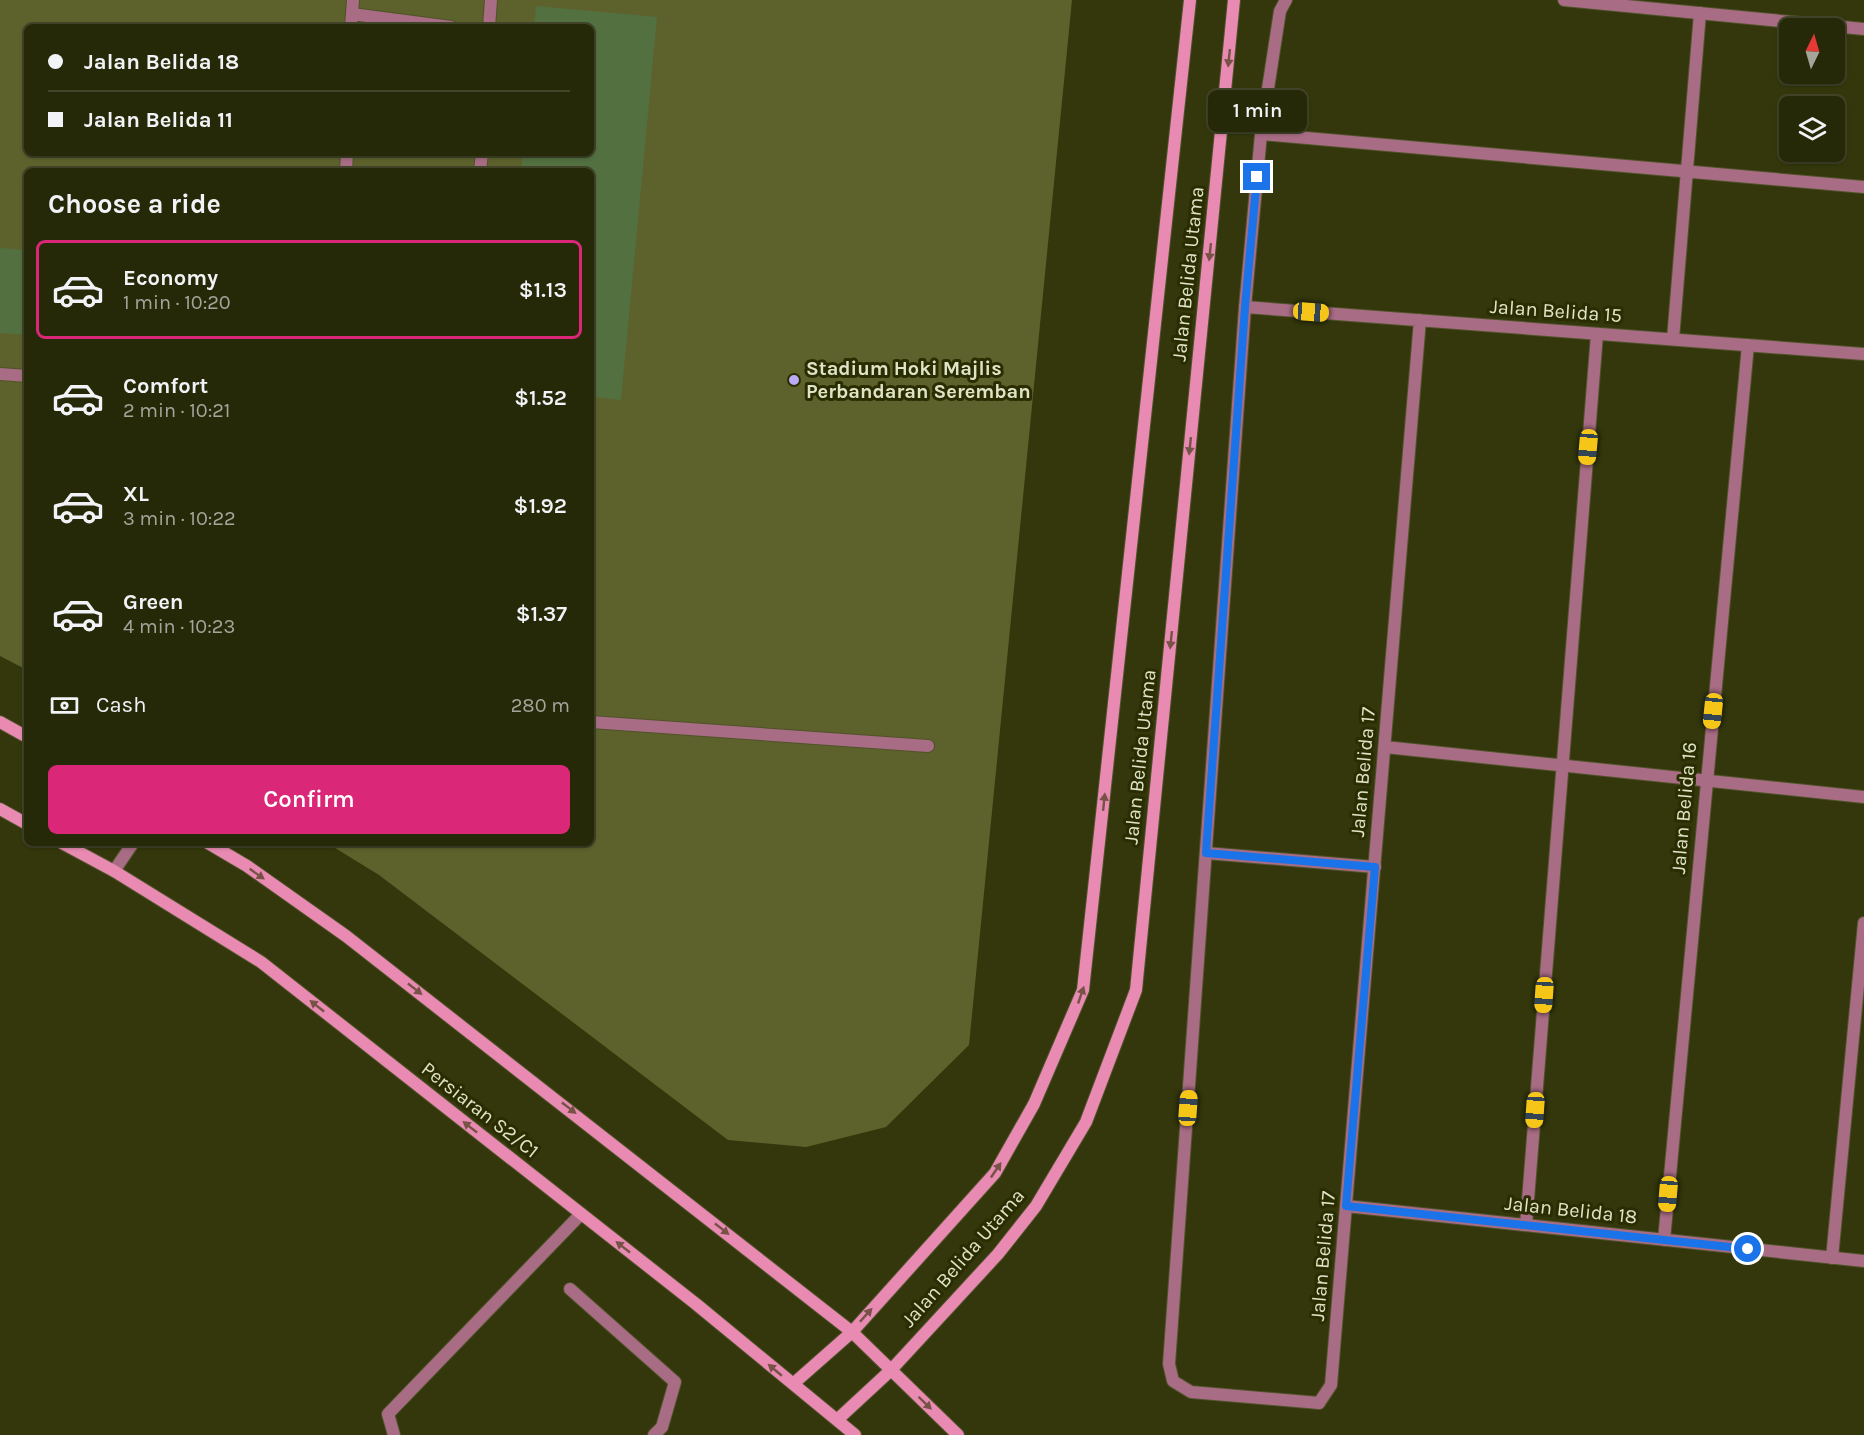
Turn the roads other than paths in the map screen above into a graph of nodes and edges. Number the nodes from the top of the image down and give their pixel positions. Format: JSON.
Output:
{"nodes":[{"id":1,"x":353,"y":0,"type":"edge"},
{"id":2,"x":491,"y":0,"type":"edge"},
{"id":3,"x":1190,"y":0,"type":"edge"},
{"id":4,"x":1234,"y":0,"type":"edge"},
{"id":5,"x":1286,"y":0,"type":"edge"},
{"id":6,"x":1564,"y":0,"type":"edge"},
{"id":7,"x":1700,"y":13,"type":"junction"},
{"id":8,"x":352,"y":14,"type":"junction"},
{"id":9,"x":351,"y":24,"type":"edge"},
{"id":10,"x":428,"y":24,"type":"edge"},
{"id":11,"x":489,"y":24,"type":"edge"},
{"id":12,"x":1864,"y":29,"type":"edge"},
{"id":13,"x":1261,"y":134,"type":"junction"},
{"id":14,"x":1687,"y":172,"type":"junction"},
{"id":15,"x":1864,"y":187,"type":"edge"},
{"id":16,"x":1245,"y":307,"type":"junction"},
{"id":17,"x":1420,"y":320,"type":"junction"},
{"id":18,"x":1597,"y":334,"type":"junction"},
{"id":19,"x":1673,"y":339,"type":"junction"},
{"id":20,"x":1748,"y":345,"type":"junction"},
{"id":21,"x":1864,"y":354,"type":"edge"},
{"id":22,"x":0,"y":374,"type":"edge"},
{"id":23,"x":24,"y":376,"type":"edge"},
{"id":24,"x":0,"y":722,"type":"edge"},
{"id":25,"x":594,"y":722,"type":"edge"},
{"id":26,"x":24,"y":735,"type":"edge"},
{"id":27,"x":928,"y":746,"type":"dead end"},
{"id":28,"x":1385,"y":747,"type":"junction"},
{"id":29,"x":1562,"y":765,"type":"junction"},
{"id":30,"x":1707,"y":780,"type":"junction"},
{"id":31,"x":1864,"y":797,"type":"edge"},
{"id":32,"x":0,"y":809,"type":"edge"},
{"id":33,"x":24,"y":822,"type":"edge"},
{"id":34,"x":68,"y":846,"type":"edge"},
{"id":35,"x":131,"y":846,"type":"edge"},
{"id":36,"x":213,"y":846,"type":"edge"},
{"id":37,"x":1206,"y":853,"type":"junction"},
{"id":38,"x":1375,"y":867,"type":"junction"},
{"id":39,"x":114,"y":871,"type":"junction"},
{"id":40,"x":1864,"y":923,"type":"edge"},
{"id":41,"x":1346,"y":1206,"type":"junction"},
{"id":42,"x":581,"y":1214,"type":"junction"},
{"id":43,"x":1526,"y":1225,"type":"junction"},
{"id":44,"x":1664,"y":1240,"type":"junction"},
{"id":45,"x":1832,"y":1258,"type":"junction"},
{"id":46,"x":1864,"y":1261,"type":"edge"},
{"id":47,"x":570,"y":1289,"type":"dead end"},
{"id":48,"x":852,"y":1332,"type":"junction"},
{"id":49,"x":891,"y":1370,"type":"junction"},
{"id":50,"x":793,"y":1384,"type":"junction"},
{"id":51,"x":837,"y":1420,"type":"junction"},
{"id":52,"x":394,"y":1435,"type":"edge"},
{"id":53,"x":654,"y":1435,"type":"edge"},
{"id":54,"x":855,"y":1435,"type":"edge"},
{"id":55,"x":958,"y":1435,"type":"edge"}],
"edges":[{"from":1,"to":8,"type":"street"},
{"from":2,"to":11,"type":"street"},
{"from":48,"to":3,"type":"main road","name":"Jalan Belida Utama","one_way":true},
{"from":4,"to":49,"type":"main road","name":"Jalan Belida Utama","one_way":true},
{"from":5,"to":13,"type":"street"},
{"from":6,"to":7,"type":"street"},
{"from":7,"to":12,"type":"street"},
{"from":7,"to":14,"type":"street"},
{"from":8,"to":9,"type":"street"},
{"from":8,"to":10,"type":"street"},
{"from":13,"to":14,"type":"street"},
{"from":13,"to":16,"type":"street"},
{"from":14,"to":15,"type":"street"},
{"from":14,"to":19,"type":"street"},
{"from":16,"to":17,"type":"street","name":"Jalan Belida 15"},
{"from":16,"to":37,"type":"street"},
{"from":17,"to":18,"type":"street","name":"Jalan Belida 15"},
{"from":17,"to":28,"type":"street","name":"Jalan Belida 17"},
{"from":18,"to":19,"type":"street","name":"Jalan Belida 15"},
{"from":18,"to":29,"type":"street"},
{"from":19,"to":20,"type":"street","name":"Jalan Belida 15"},
{"from":20,"to":21,"type":"street","name":"Jalan Belida 15"},
{"from":20,"to":30,"type":"street","name":"Jalan Belida 16"},
{"from":22,"to":23,"type":"street"},
{"from":24,"to":26,"type":"main road"},
{"from":25,"to":27,"type":"street"},
{"from":28,"to":29,"type":"street"},
{"from":28,"to":38,"type":"street","name":"Jalan Belida 17"},
{"from":29,"to":30,"type":"street"},
{"from":29,"to":43,"type":"street"},
{"from":30,"to":31,"type":"street"},
{"from":30,"to":44,"type":"street","name":"Jalan Belida 16"},
{"from":32,"to":33,"type":"main road"},
{"from":34,"to":39,"type":"main road","name":"Persiaran S2/C1"},
{"from":35,"to":39,"type":"street"},
{"from":36,"to":48,"type":"main road","one_way":true},
{"from":37,"to":38,"type":"street"},
{"from":37,"to":41,"type":"street","name":"Jalan Belida 17"},
{"from":38,"to":41,"type":"street","name":"Jalan Belida 17"},
{"from":42,"to":39,"type":"main road","name":"Persiaran S2/C1","one_way":true},
{"from":40,"to":45,"type":"street"},
{"from":41,"to":43,"type":"street","name":"Jalan Belida 18"},
{"from":50,"to":42,"type":"main road","name":"Persiaran S2/C1","one_way":true},
{"from":42,"to":52,"type":"street"},
{"from":43,"to":44,"type":"street","name":"Jalan Belida 18"},
{"from":44,"to":45,"type":"street","name":"Jalan Belida 18"},
{"from":45,"to":46,"type":"street","name":"Jalan Belida 18"},
{"from":47,"to":53,"type":"street"},
{"from":48,"to":49,"type":"main road"},
{"from":48,"to":50,"type":"main road","name":"Jalan Belida Utama"},
{"from":49,"to":51,"type":"main road","name":"Jalan Belida Utama"},
{"from":49,"to":55,"type":"main road","one_way":true},
{"from":50,"to":51,"type":"main road","name":"Persiaran S2/C1"},
{"from":51,"to":54,"type":"main road","name":"Persiaran S2/C1"}]}
